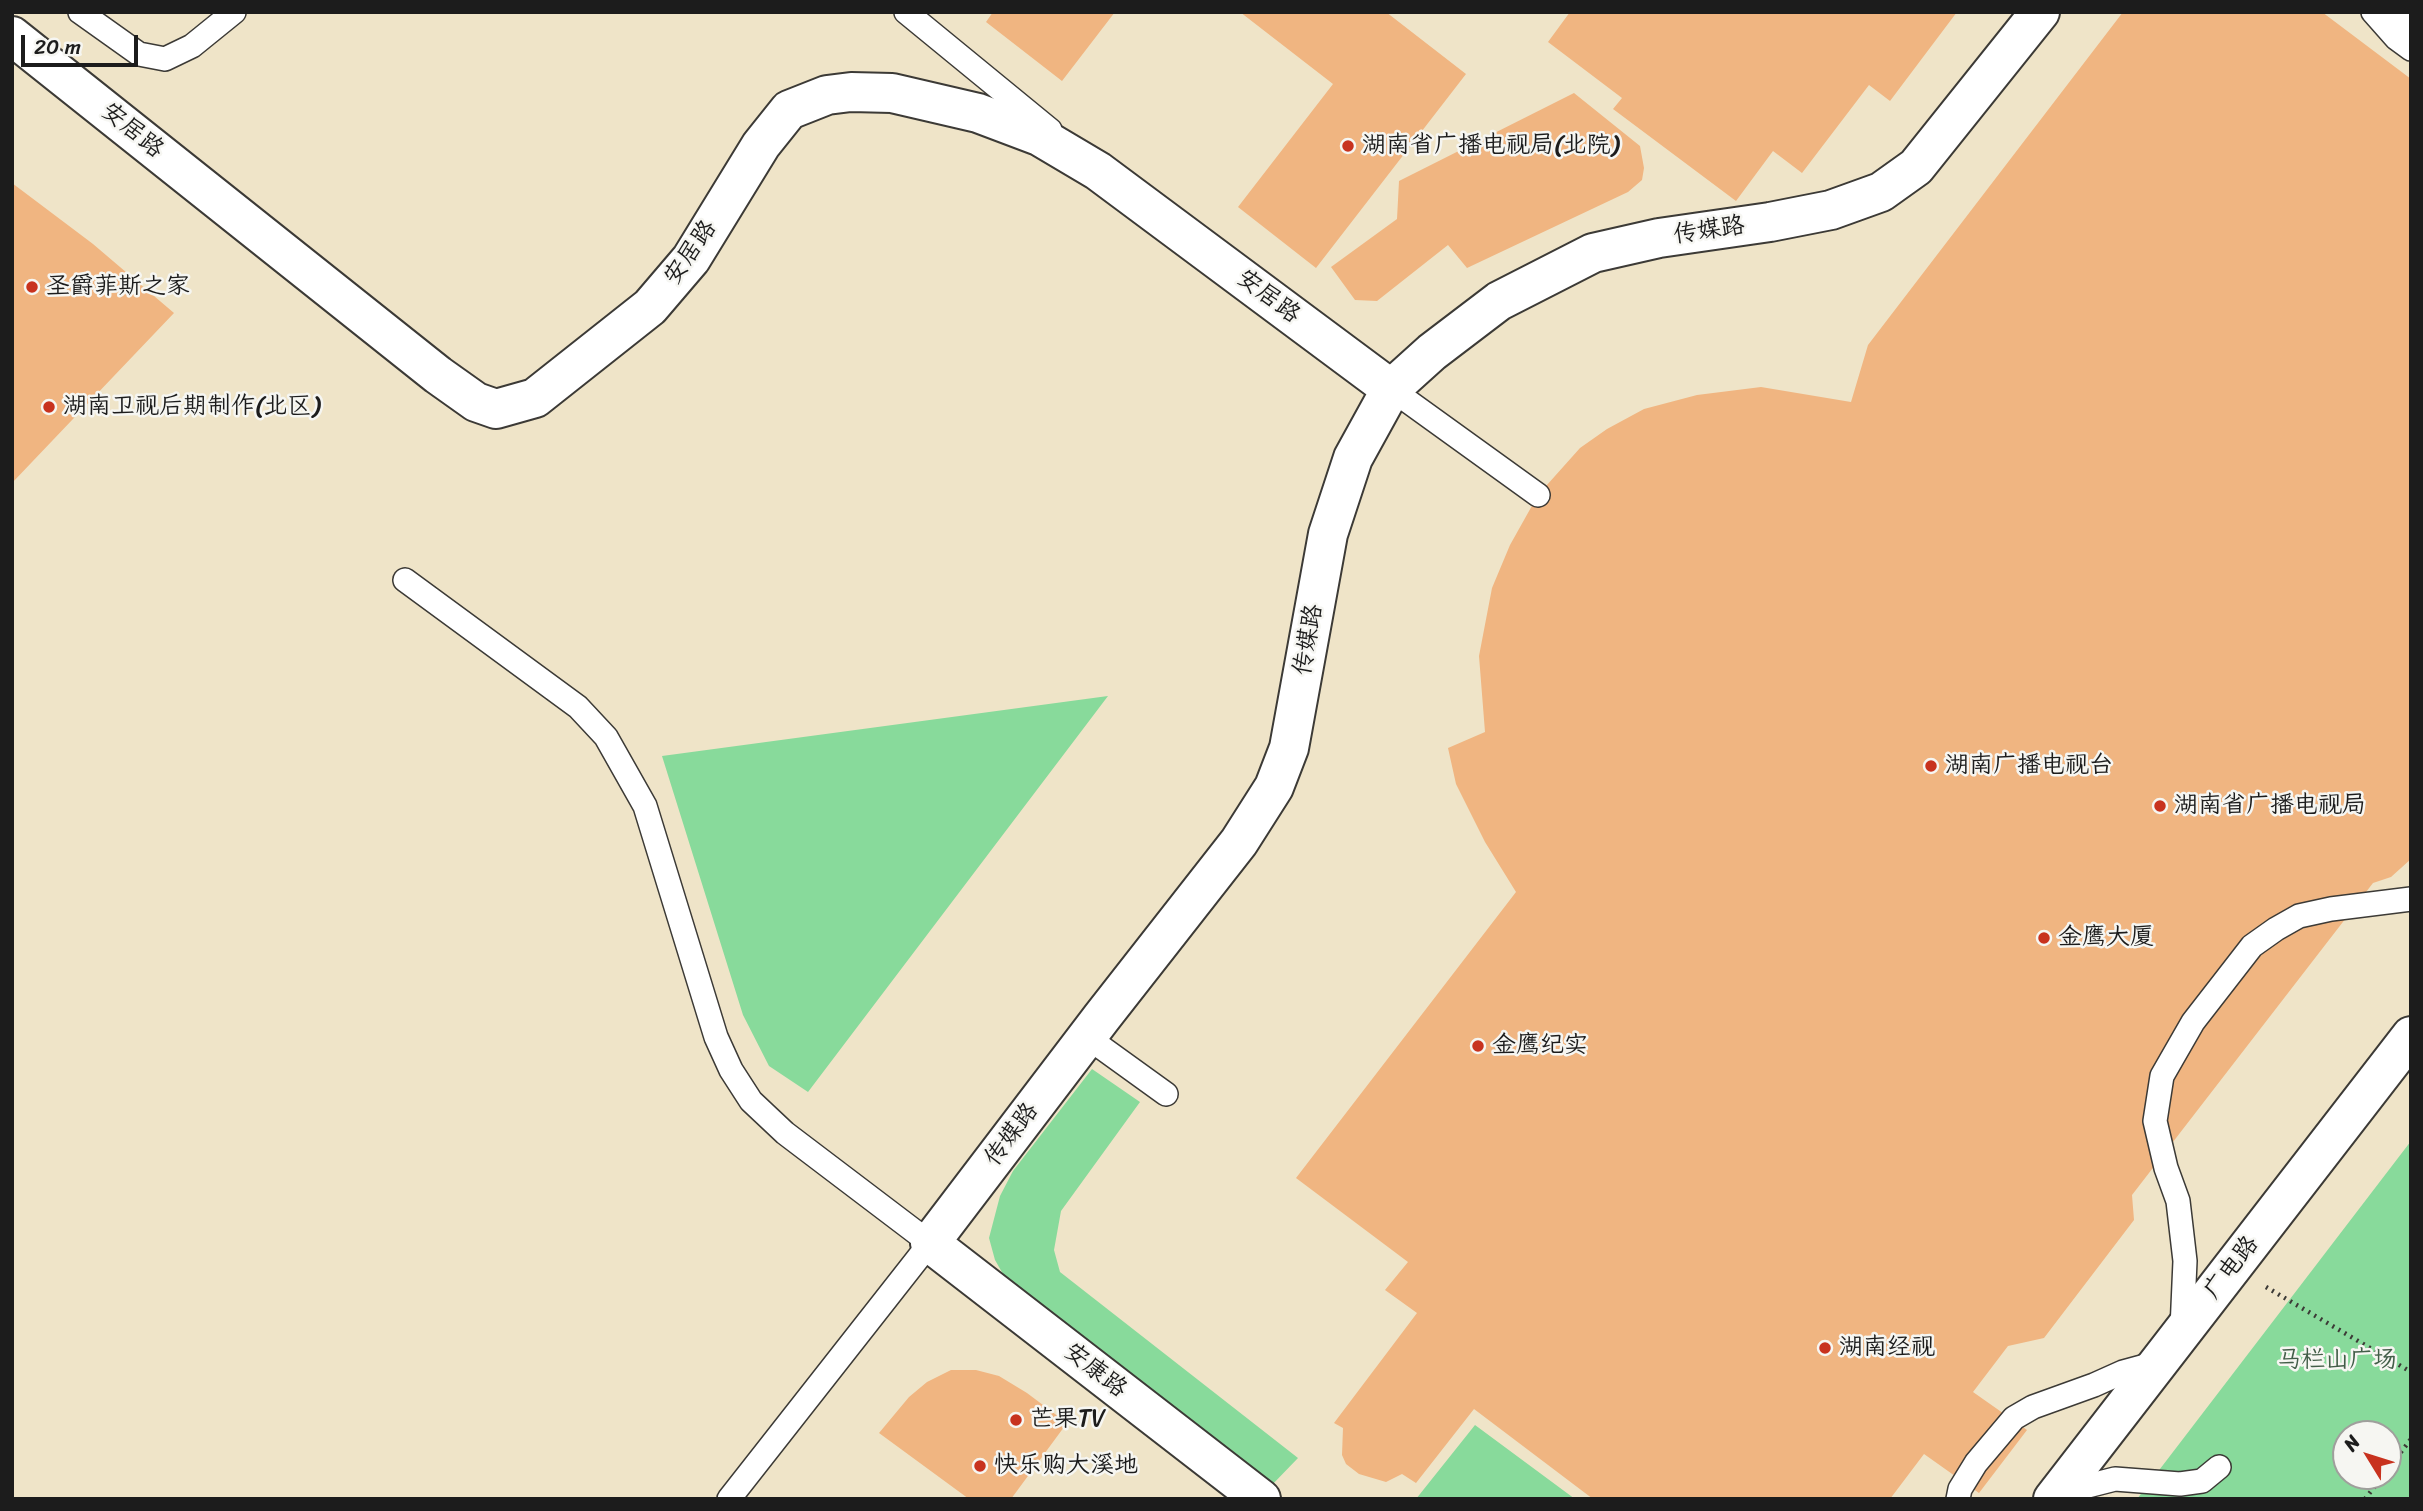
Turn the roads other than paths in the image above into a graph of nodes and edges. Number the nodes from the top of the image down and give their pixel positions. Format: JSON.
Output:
{"nodes":[{"id":1,"x":80,"y":12,"type":"edge"},
{"id":2,"x":234,"y":12,"type":"edge"},
{"id":3,"x":906,"y":12,"type":"edge"},
{"id":4,"x":2040,"y":12,"type":"edge"},
{"id":5,"x":2373,"y":12,"type":"edge"},
{"id":6,"x":2404,"y":12,"type":"edge"},
{"id":7,"x":2411,"y":18,"type":"edge"},
{"id":8,"x":12,"y":36,"type":"edge"},
{"id":9,"x":2411,"y":49,"type":"edge"},
{"id":10,"x":1098,"y":171,"type":"junction"},
{"id":11,"x":1391,"y":389,"type":"junction"},
{"id":12,"x":1538,"y":495,"type":"dead end"},
{"id":13,"x":405,"y":580,"type":"dead end"},
{"id":14,"x":2411,"y":899,"type":"edge"},
{"id":15,"x":2411,"y":1036,"type":"edge"},
{"id":16,"x":1087,"y":1037,"type":"junction"},
{"id":17,"x":1166,"y":1094,"type":"dead end"},
{"id":18,"x":930,"y":1243,"type":"junction"},
{"id":19,"x":2182,"y":1332,"type":"junction"},
{"id":20,"x":2159,"y":1362,"type":"junction"},
{"id":21,"x":2219,"y":1467,"type":"dead end"},
{"id":22,"x":2055,"y":1496,"type":"edge"},
{"id":23,"x":729,"y":1499,"type":"edge"},
{"id":24,"x":1261,"y":1499,"type":"edge"},
{"id":25,"x":1958,"y":1499,"type":"edge"}],
"edges":[{"from":1,"to":2,"type":"lane"},
{"from":3,"to":10,"type":"lane"},
{"from":4,"to":11,"type":"street","name":"传媒路"},
{"from":5,"to":9,"type":"lane"},
{"from":6,"to":7,"type":"street"},
{"from":8,"to":10,"type":"street","name":"安居路"},
{"from":10,"to":11,"type":"street","name":"安居路"},
{"from":11,"to":12,"type":"lane"},
{"from":11,"to":16,"type":"street","name":"传媒路"},
{"from":13,"to":18,"type":"lane"},
{"from":14,"to":19,"type":"lane"},
{"from":15,"to":19,"type":"street","name":"广电路"},
{"from":16,"to":17,"type":"lane"},
{"from":16,"to":18,"type":"street","name":"传媒路"},
{"from":18,"to":23,"type":"lane","name":"传媒路"},
{"from":18,"to":24,"type":"street","name":"安康路"},
{"from":19,"to":20,"type":"street","name":"广电路"},
{"from":20,"to":22,"type":"street","name":"广电路"},
{"from":20,"to":25,"type":"lane"},
{"from":21,"to":22,"type":"lane"}]}
